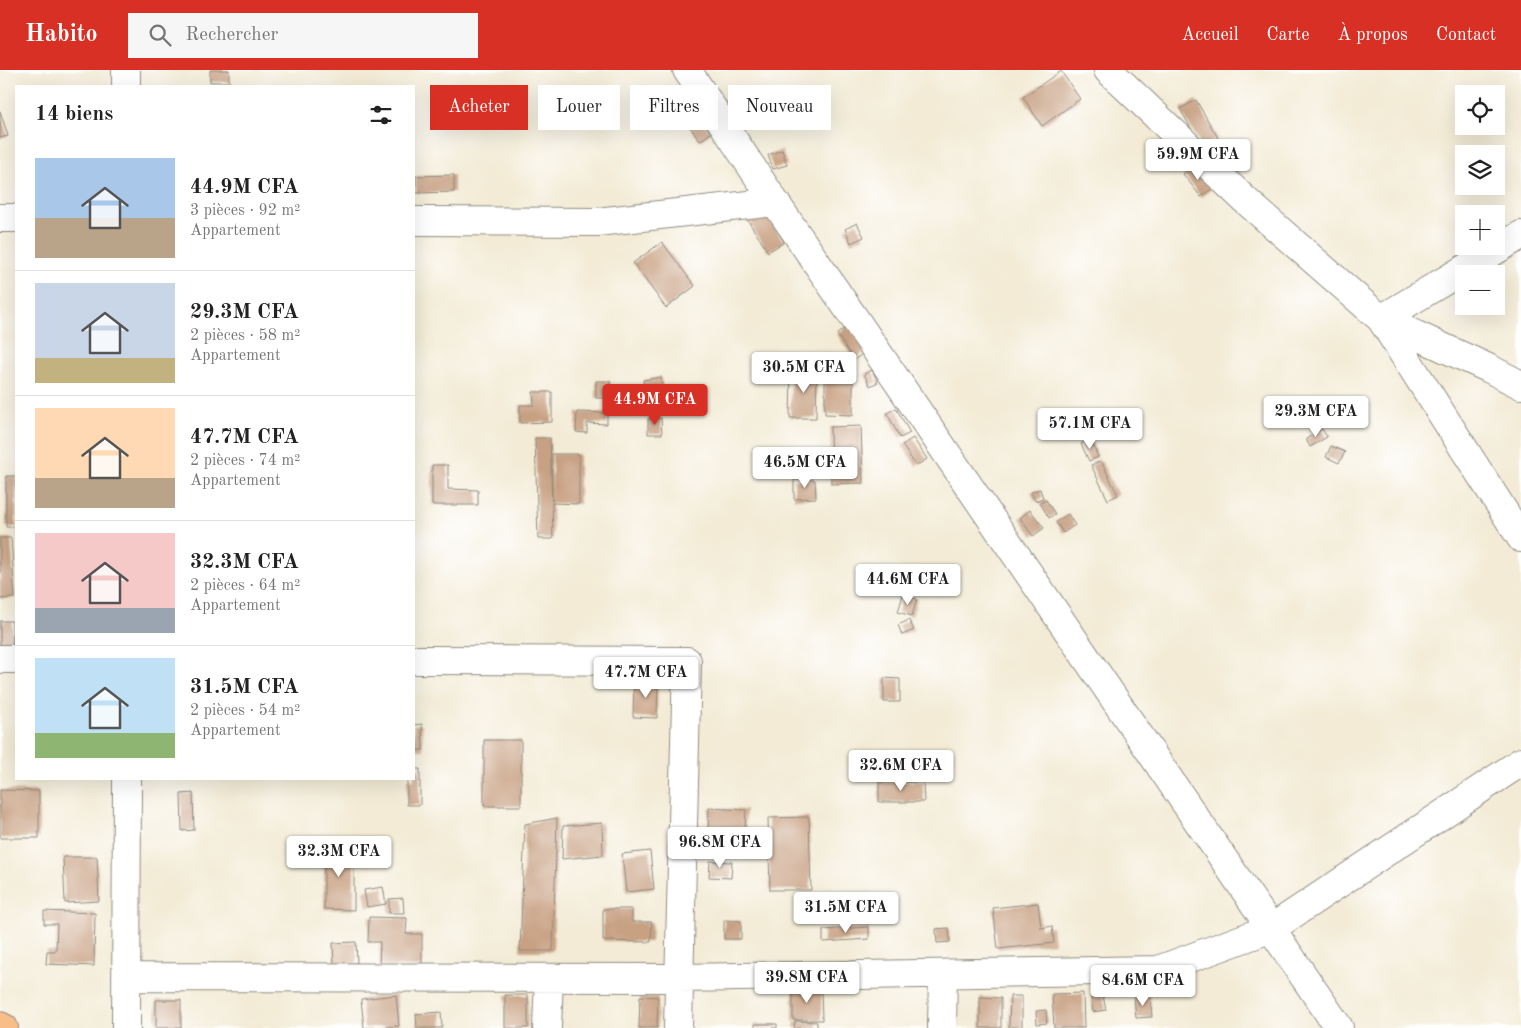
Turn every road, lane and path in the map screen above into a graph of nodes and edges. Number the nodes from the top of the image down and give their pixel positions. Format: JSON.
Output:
{"nodes":[{"id":1,"x":126,"y":70,"type":"edge"},
{"id":2,"x":687,"y":70,"type":"edge"},
{"id":3,"x":1108,"y":70,"type":"edge"},
{"id":4,"x":126,"y":85,"type":"edge"},
{"id":5,"x":775,"y":202,"type":"junction"},
{"id":6,"x":0,"y":218,"type":"edge"},
{"id":7,"x":15,"y":218,"type":"edge"},
{"id":8,"x":415,"y":220,"type":"edge"},
{"id":9,"x":1521,"y":235,"type":"edge"},
{"id":10,"x":1380,"y":319,"type":"junction"},
{"id":11,"x":1521,"y":386,"type":"edge"},
{"id":12,"x":1521,"y":538,"type":"edge"},
{"id":13,"x":0,"y":659,"type":"edge"},
{"id":14,"x":15,"y":659,"type":"edge"},
{"id":15,"x":415,"y":660,"type":"edge"},
{"id":16,"x":1521,"y":762,"type":"edge"},
{"id":17,"x":126,"y":780,"type":"edge"},
{"id":18,"x":1272,"y":928,"type":"junction"},
{"id":19,"x":943,"y":974,"type":"junction"},
{"id":20,"x":126,"y":977,"type":"junction"},
{"id":21,"x":549,"y":978,"type":"junction"},
{"id":22,"x":679,"y":978,"type":"junction"},
{"id":23,"x":0,"y":1026,"type":"edge"},
{"id":24,"x":4,"y":1028,"type":"edge"},
{"id":25,"x":126,"y":1028,"type":"edge"},
{"id":26,"x":547,"y":1028,"type":"edge"},
{"id":27,"x":678,"y":1028,"type":"edge"},
{"id":28,"x":942,"y":1028,"type":"edge"},
{"id":29,"x":1339,"y":1028,"type":"edge"}],
"edges":[{"from":1,"to":4,"type":"street"},
{"from":2,"to":5,"type":"street"},
{"from":3,"to":10,"type":"street"},
{"from":5,"to":8,"type":"street"},
{"from":5,"to":18,"type":"street"},
{"from":6,"to":7,"type":"street"},
{"from":9,"to":10,"type":"street"},
{"from":10,"to":11,"type":"street"},
{"from":10,"to":12,"type":"street"},
{"from":13,"to":14,"type":"street"},
{"from":15,"to":22,"type":"street"},
{"from":16,"to":18,"type":"street"},
{"from":17,"to":20,"type":"street"},
{"from":18,"to":19,"type":"street"},
{"from":18,"to":29,"type":"street"},
{"from":19,"to":22,"type":"street"},
{"from":19,"to":28,"type":"street"},
{"from":20,"to":21,"type":"street"},
{"from":20,"to":25,"type":"street"},
{"from":21,"to":22,"type":"street"},
{"from":21,"to":26,"type":"street"},
{"from":22,"to":27,"type":"street"},
{"from":23,"to":24,"type":"main road"}]}
